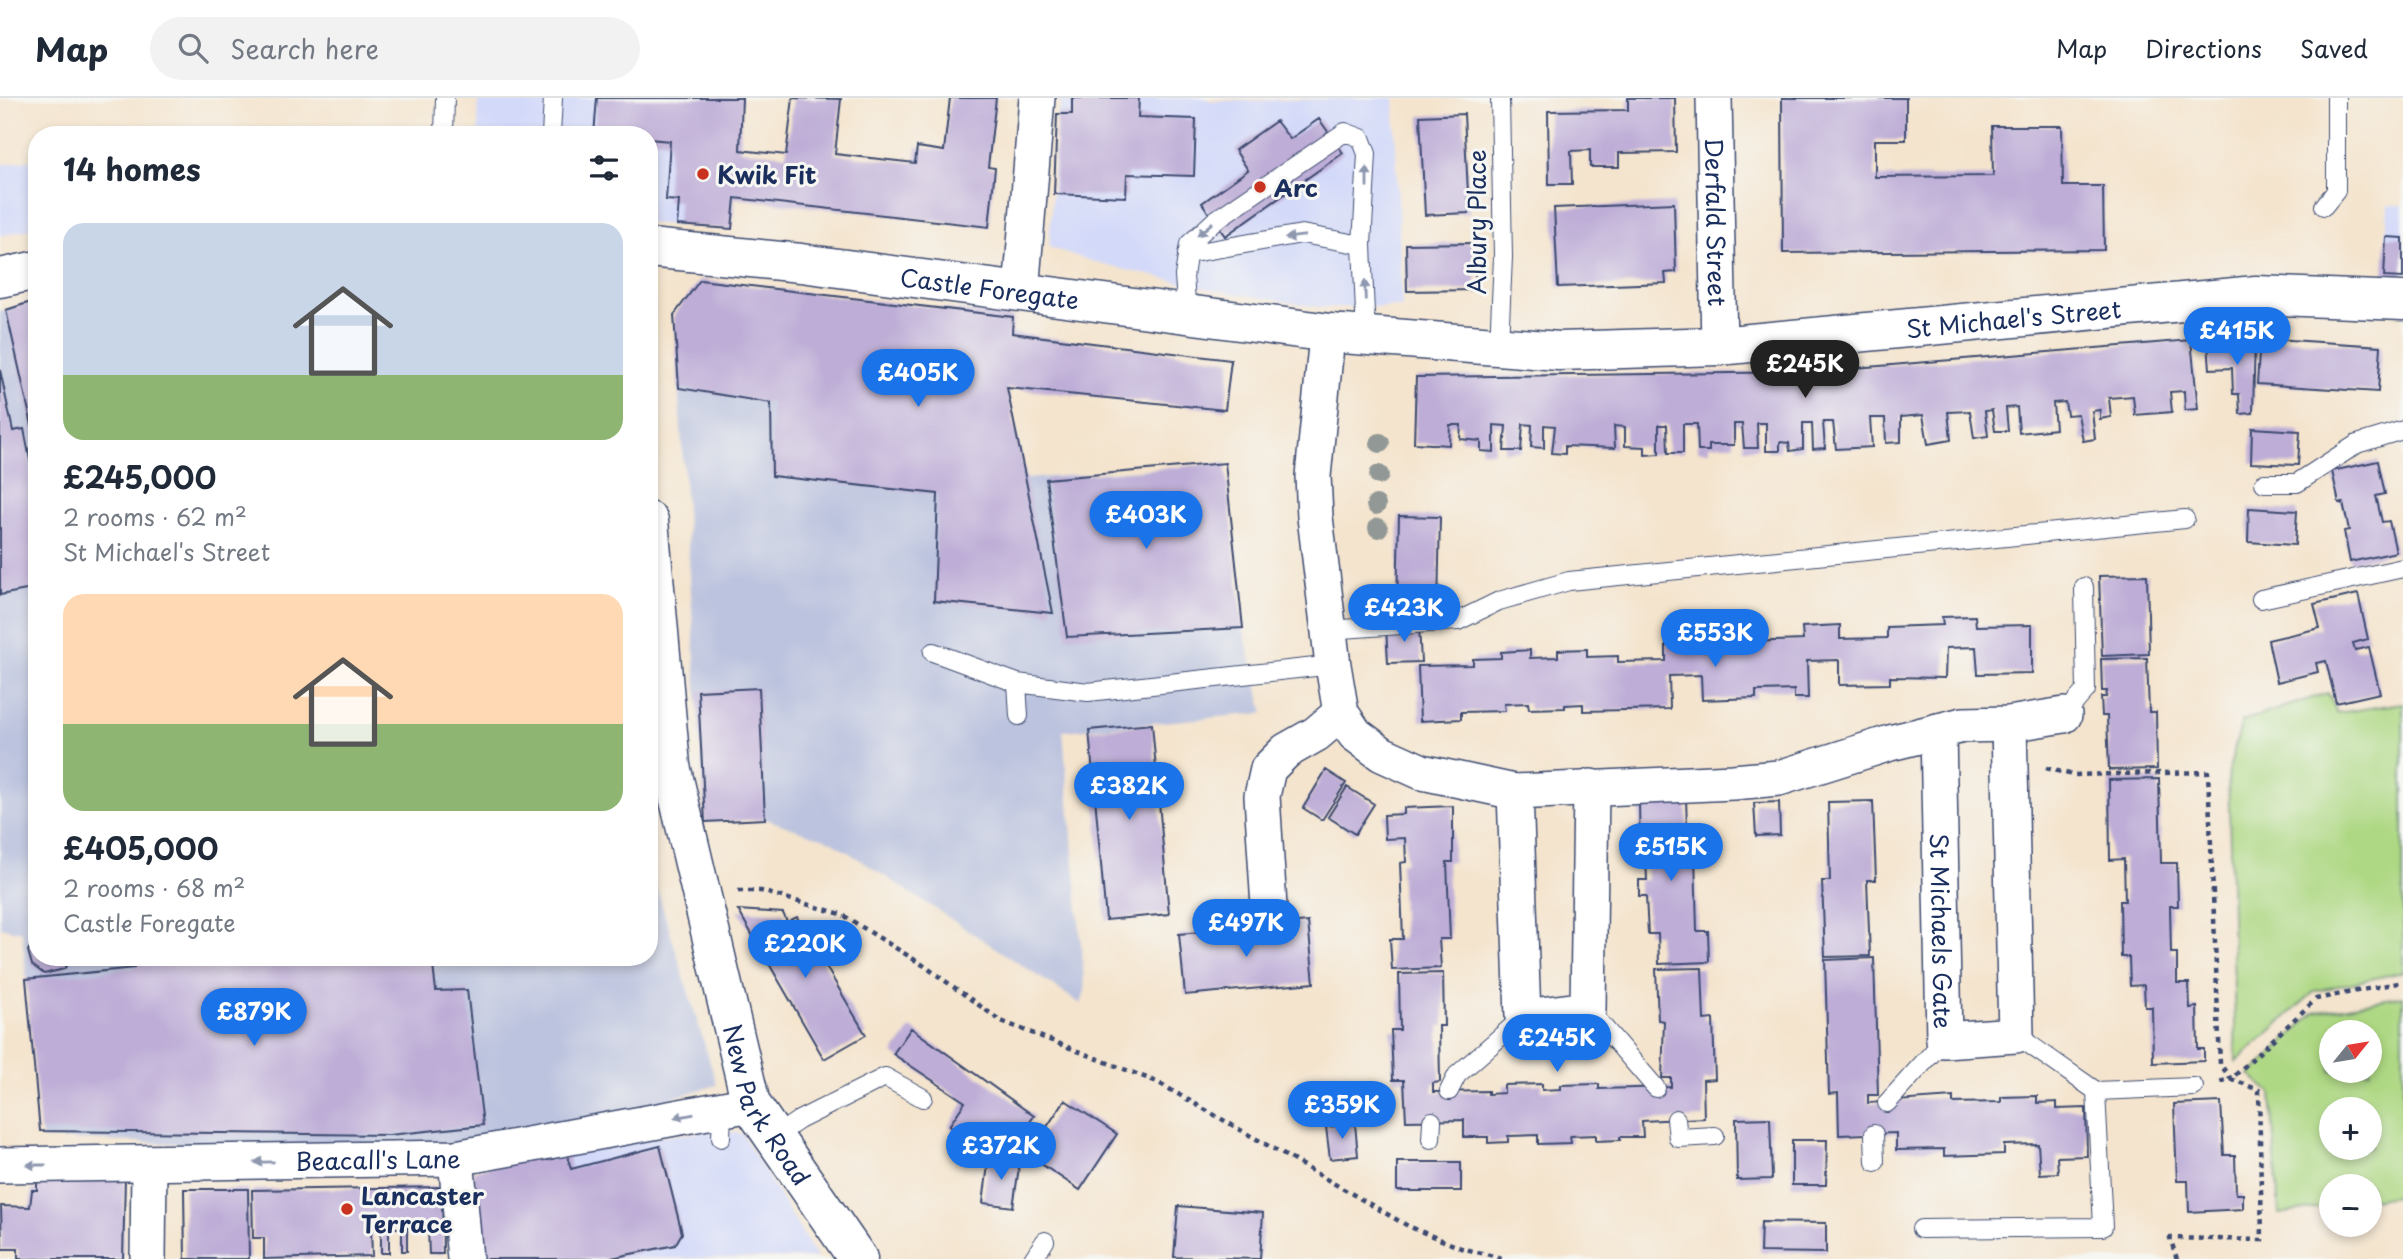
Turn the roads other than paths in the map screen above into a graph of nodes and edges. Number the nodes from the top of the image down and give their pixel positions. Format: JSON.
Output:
{"nodes":[{"id":1,"x":445,"y":98,"type":"edge"},
{"id":2,"x":553,"y":98,"type":"edge"},
{"id":3,"x":1037,"y":98,"type":"edge"},
{"id":4,"x":1500,"y":98,"type":"edge"},
{"id":5,"x":1714,"y":98,"type":"edge"},
{"id":6,"x":2336,"y":98,"type":"edge"},
{"id":7,"x":444,"y":126,"type":"edge"},
{"id":8,"x":551,"y":126,"type":"edge"},
{"id":9,"x":2324,"y":205,"type":"dead end"},
{"id":10,"x":1362,"y":244,"type":"junction"},
{"id":11,"x":658,"y":247,"type":"edge"},
{"id":12,"x":1187,"y":254,"type":"junction"},
{"id":13,"x":28,"y":272,"type":"edge"},
{"id":14,"x":0,"y":278,"type":"edge"},
{"id":15,"x":1021,"y":292,"type":"junction"},
{"id":16,"x":2403,"y":301,"type":"edge"},
{"id":17,"x":1187,"y":314,"type":"junction"},
{"id":18,"x":1348,"y":335,"type":"junction"},
{"id":19,"x":1499,"y":345,"type":"junction"},
{"id":20,"x":1718,"y":345,"type":"junction"},
{"id":21,"x":2403,"y":430,"type":"edge"},
{"id":22,"x":2264,"y":484,"type":"dead end"},
{"id":23,"x":2185,"y":519,"type":"dead end"},
{"id":24,"x":2403,"y":568,"type":"edge"},
{"id":25,"x":2084,"y":587,"type":"dead end"},
{"id":26,"x":2261,"y":599,"type":"dead end"},
{"id":27,"x":1328,"y":630,"type":"junction"},
{"id":28,"x":933,"y":652,"type":"dead end"},
{"id":29,"x":1333,"y":665,"type":"junction"},
{"id":30,"x":1017,"y":683,"type":"junction"},
{"id":31,"x":658,"y":706,"type":"edge"},
{"id":32,"x":1340,"y":713,"type":"junction"},
{"id":33,"x":2064,"y":715,"type":"joint"},
{"id":34,"x":1019,"y":716,"type":"dead end"},
{"id":35,"x":2009,"y":724,"type":"junction"},
{"id":36,"x":1938,"y":731,"type":"junction"},
{"id":37,"x":661,"y":767,"type":"edge"},
{"id":38,"x":1591,"y":787,"type":"junction"},
{"id":39,"x":1515,"y":792,"type":"junction"},
{"id":40,"x":1269,"y":907,"type":"dead end"},
{"id":41,"x":1588,"y":1009,"type":"junction"},
{"id":42,"x":1523,"y":1017,"type":"junction"},
{"id":43,"x":2016,"y":1035,"type":"junction"},
{"id":44,"x":1944,"y":1040,"type":"junction"},
{"id":45,"x":2194,"y":1087,"type":"dead end"},
{"id":46,"x":1656,"y":1088,"type":"dead end"},
{"id":47,"x":1449,"y":1091,"type":"dead end"},
{"id":48,"x":2096,"y":1091,"type":"junction"},
{"id":49,"x":923,"y":1098,"type":"dead end"},
{"id":50,"x":1887,"y":1103,"type":"dead end"},
{"id":51,"x":731,"y":1117,"type":"junction"},
{"id":52,"x":1676,"y":1119,"type":"dead end"},
{"id":53,"x":1432,"y":1121,"type":"dead end"},
{"id":54,"x":1874,"y":1134,"type":"dead end"},
{"id":55,"x":1715,"y":1136,"type":"dead end"},
{"id":56,"x":774,"y":1137,"type":"junction"},
{"id":57,"x":1431,"y":1139,"type":"dead end"},
{"id":58,"x":456,"y":1158,"type":"junction"},
{"id":59,"x":1875,"y":1162,"type":"dead end"},
{"id":60,"x":149,"y":1165,"type":"junction"},
{"id":61,"x":0,"y":1166,"type":"edge"},
{"id":62,"x":1921,"y":1230,"type":"dead end"},
{"id":63,"x":1045,"y":1241,"type":"dead end"},
{"id":64,"x":148,"y":1259,"type":"edge"},
{"id":65,"x":465,"y":1259,"type":"edge"},
{"id":66,"x":858,"y":1259,"type":"edge"},
{"id":67,"x":1033,"y":1259,"type":"edge"}],
"edges":[{"from":1,"to":7,"type":"lane"},
{"from":2,"to":8,"type":"lane"},
{"from":3,"to":15,"type":"street"},
{"from":4,"to":19,"type":"lane","name":"Albury Place"},
{"from":5,"to":20,"type":"street","name":"Derfald Street"},
{"from":6,"to":9,"type":"lane"},
{"from":10,"to":12,"type":"lane","one_way":true},
{"from":10,"to":12,"type":"lane","one_way":true},
{"from":18,"to":10,"type":"lane","one_way":true},
{"from":11,"to":15,"type":"main road","name":"Castle Foregate"},
{"from":12,"to":17,"type":"lane"},
{"from":13,"to":14,"type":"main road"},
{"from":15,"to":17,"type":"main road","name":"Castle Foregate"},
{"from":16,"to":20,"type":"main road","name":"St Michael's Street"},
{"from":17,"to":18,"type":"main road","name":"Castle Foregate"},
{"from":18,"to":19,"type":"main road","name":"St Michael's Street"},
{"from":18,"to":27,"type":"street"},
{"from":19,"to":20,"type":"main road","name":"St Michael's Street"},
{"from":21,"to":22,"type":"lane"},
{"from":23,"to":27,"type":"lane"},
{"from":24,"to":26,"type":"lane"},
{"from":25,"to":33,"type":"lane"},
{"from":27,"to":29,"type":"street"},
{"from":28,"to":30,"type":"lane"},
{"from":29,"to":30,"type":"lane"},
{"from":29,"to":32,"type":"street"},
{"from":30,"to":34,"type":"lane"},
{"from":31,"to":37,"type":"main road","name":"New Park Road"},
{"from":32,"to":39,"type":"street"},
{"from":32,"to":40,"type":"street"},
{"from":33,"to":35,"type":"street"},
{"from":35,"to":36,"type":"street"},
{"from":35,"to":43,"type":"street"},
{"from":36,"to":38,"type":"street"},
{"from":36,"to":44,"type":"street","name":"St Michaels Gate"},
{"from":37,"to":51,"type":"main road","name":"New Park Road"},
{"from":38,"to":39,"type":"street"},
{"from":38,"to":41,"type":"street"},
{"from":39,"to":42,"type":"street"},
{"from":41,"to":42,"type":"street"},
{"from":41,"to":46,"type":"lane"},
{"from":42,"to":47,"type":"lane"},
{"from":43,"to":44,"type":"street","name":"St Michaels Gate"},
{"from":43,"to":48,"type":"lane"},
{"from":44,"to":50,"type":"lane"},
{"from":45,"to":48,"type":"lane"},
{"from":48,"to":62,"type":"lane"},
{"from":49,"to":56,"type":"lane"},
{"from":51,"to":56,"type":"main road","name":"New Park Road"},
{"from":51,"to":58,"type":"street","name":"Beacall's Lane","one_way":true},
{"from":52,"to":55,"type":"lane"},
{"from":53,"to":57,"type":"lane"},
{"from":54,"to":59,"type":"lane"},
{"from":56,"to":66,"type":"main road","name":"New Park Road"},
{"from":58,"to":60,"type":"street","name":"Beacall's Lane","one_way":true},
{"from":58,"to":65,"type":"street"},
{"from":60,"to":61,"type":"street","name":"Beacall's Lane","one_way":true},
{"from":60,"to":64,"type":"street"},
{"from":63,"to":67,"type":"lane"}]}
